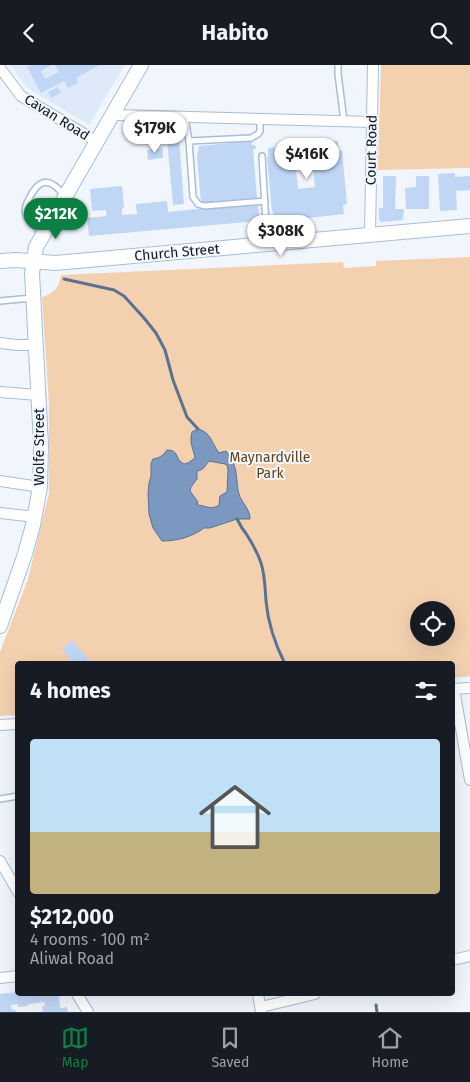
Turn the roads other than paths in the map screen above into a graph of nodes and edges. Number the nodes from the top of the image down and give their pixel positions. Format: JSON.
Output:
{"nodes":[{"id":1,"x":141,"y":65,"type":"edge"},
{"id":2,"x":338,"y":65,"type":"edge"},
{"id":3,"x":373,"y":65,"type":"edge"},
{"id":4,"x":0,"y":68,"type":"edge"},
{"id":5,"x":112,"y":113,"type":"junction"},
{"id":6,"x":185,"y":117,"type":"junction"},
{"id":7,"x":260,"y":119,"type":"junction"},
{"id":8,"x":344,"y":121,"type":"junction"},
{"id":9,"x":372,"y":122,"type":"junction"},
{"id":10,"x":96,"y":141,"type":"junction"},
{"id":11,"x":189,"y":141,"type":"junction"},
{"id":12,"x":262,"y":157,"type":"dead end"},
{"id":13,"x":65,"y":195,"type":"junction"},
{"id":14,"x":265,"y":201,"type":"junction"},
{"id":15,"x":470,"y":226,"type":"edge"},
{"id":16,"x":43,"y":232,"type":"junction"},
{"id":17,"x":370,"y":234,"type":"junction"},
{"id":18,"x":267,"y":244,"type":"junction"},
{"id":19,"x":0,"y":261,"type":"edge"},
{"id":20,"x":34,"y":261,"type":"junction"},
{"id":21,"x":32,"y":298,"type":"junction"},
{"id":22,"x":0,"y":301,"type":"edge"},
{"id":23,"x":0,"y":343,"type":"edge"},
{"id":24,"x":35,"y":345,"type":"junction"},
{"id":25,"x":0,"y":392,"type":"edge"},
{"id":26,"x":38,"y":395,"type":"junction"},
{"id":27,"x":0,"y":481,"type":"edge"},
{"id":28,"x":40,"y":487,"type":"junction"},
{"id":29,"x":0,"y":513,"type":"edge"},
{"id":30,"x":35,"y":517,"type":"junction"},
{"id":31,"x":3,"y":613,"type":"edge"},
{"id":32,"x":0,"y":626,"type":"edge"},
{"id":33,"x":470,"y":688,"type":"edge"},
{"id":34,"x":455,"y":689,"type":"edge"},
{"id":35,"x":455,"y":700,"type":"edge"},
{"id":36,"x":15,"y":724,"type":"edge"},
{"id":37,"x":0,"y":725,"type":"edge"},
{"id":38,"x":470,"y":780,"type":"edge"},
{"id":39,"x":15,"y":796,"type":"edge"},
{"id":40,"x":0,"y":799,"type":"edge"},
{"id":41,"x":2,"y":868,"type":"edge"},
{"id":42,"x":15,"y":887,"type":"edge"},
{"id":43,"x":470,"y":956,"type":"edge"},
{"id":44,"x":455,"y":959,"type":"edge"},
{"id":45,"x":15,"y":976,"type":"edge"},
{"id":46,"x":0,"y":978,"type":"edge"},
{"id":47,"x":78,"y":996,"type":"edge"},
{"id":48,"x":258,"y":996,"type":"edge"},
{"id":49,"x":308,"y":996,"type":"edge"},
{"id":50,"x":261,"y":1009,"type":"edge"},
{"id":51,"x":88,"y":1012,"type":"edge"}],
"edges":[{"from":1,"to":5,"type":"street","name":"Wolfe Street"},
{"from":2,"to":8,"type":"lane"},
{"from":3,"to":9,"type":"street","name":"Court Road"},
{"from":4,"to":10,"type":"street","name":"Cavan Road"},
{"from":5,"to":6,"type":"street"},
{"from":5,"to":10,"type":"street","name":"Wolfe Street"},
{"from":6,"to":7,"type":"street"},
{"from":6,"to":11,"type":"lane"},
{"from":7,"to":8,"type":"street"},
{"from":7,"to":11,"type":"lane"},
{"from":8,"to":9,"type":"street"},
{"from":9,"to":17,"type":"street","name":"Court Road"},
{"from":10,"to":13,"type":"street","name":"Wolfe Street"},
{"from":11,"to":14,"type":"lane"},
{"from":12,"to":14,"type":"lane"},
{"from":13,"to":16,"type":"street","name":"Wolfe Street"},
{"from":13,"to":16,"type":"lane"},
{"from":14,"to":18,"type":"lane"},
{"from":15,"to":17,"type":"street","name":"Church Street"},
{"from":16,"to":20,"type":"street","name":"Wolfe Street"},
{"from":17,"to":18,"type":"street","name":"Church Street"},
{"from":18,"to":20,"type":"street","name":"Church Street"},
{"from":19,"to":20,"type":"street","name":"Church Street"},
{"from":20,"to":21,"type":"street","name":"Wolfe Street"},
{"from":21,"to":22,"type":"lane"},
{"from":21,"to":24,"type":"street","name":"Wolfe Street"},
{"from":23,"to":24,"type":"street"},
{"from":24,"to":26,"type":"street","name":"Wolfe Street"},
{"from":25,"to":26,"type":"street"},
{"from":26,"to":28,"type":"street","name":"Wolfe Street"},
{"from":27,"to":28,"type":"street"},
{"from":28,"to":30,"type":"street","name":"Wolfe Street"},
{"from":29,"to":30,"type":"street"},
{"from":30,"to":31,"type":"street","name":"Wolfe Street"},
{"from":31,"to":32,"type":"street","name":"Wolfe Street"},
{"from":33,"to":34,"type":"street"},
{"from":35,"to":38,"type":"street"},
{"from":36,"to":37,"type":"street"},
{"from":39,"to":40,"type":"lane"},
{"from":41,"to":42,"type":"street"},
{"from":43,"to":44,"type":"street"},
{"from":45,"to":46,"type":"street"},
{"from":47,"to":51,"type":"street"},
{"from":48,"to":50,"type":"street"},
{"from":49,"to":50,"type":"street"}]}
